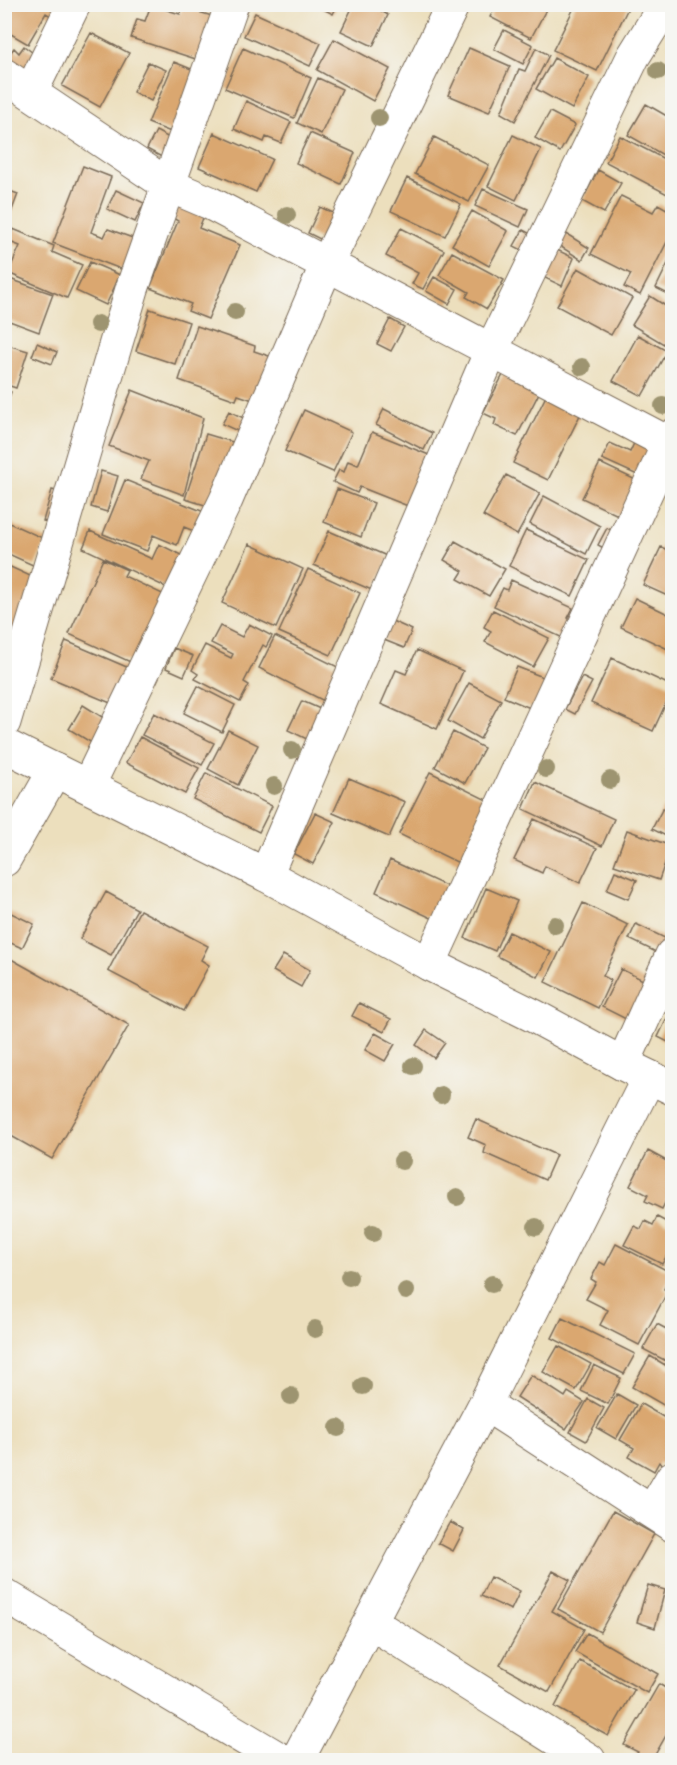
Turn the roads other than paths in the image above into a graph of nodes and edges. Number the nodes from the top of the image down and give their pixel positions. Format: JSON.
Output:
{"nodes":[{"id":1,"x":74,"y":4,"type":"edge"},
{"id":2,"x":232,"y":4,"type":"edge"},
{"id":3,"x":453,"y":4,"type":"edge"},
{"id":4,"x":666,"y":4,"type":"edge"},
{"id":5,"x":18,"y":83,"type":"edge"},
{"id":6,"x":168,"y":185,"type":"junction"},
{"id":7,"x":327,"y":264,"type":"junction"},
{"id":8,"x":491,"y":351,"type":"junction"},
{"id":9,"x":671,"y":442,"type":"edge"},
{"id":10,"x":4,"y":722,"type":"edge"},
{"id":11,"x":4,"y":745,"type":"edge"},
{"id":12,"x":55,"y":770,"type":"junction"},
{"id":13,"x":88,"y":786,"type":"junction"},
{"id":14,"x":4,"y":860,"type":"edge"},
{"id":15,"x":266,"y":875,"type":"junction"},
{"id":16,"x":672,"y":955,"type":"edge"},
{"id":17,"x":429,"y":964,"type":"junction"},
{"id":18,"x":648,"y":1076,"type":"edge"},
{"id":19,"x":485,"y":1404,"type":"junction"},
{"id":20,"x":672,"y":1478,"type":"edge"},
{"id":21,"x":662,"y":1519,"type":"edge"},
{"id":22,"x":4,"y":1595,"type":"edge"},
{"id":23,"x":370,"y":1622,"type":"junction"},
{"id":24,"x":281,"y":1761,"type":"edge"},
{"id":25,"x":297,"y":1761,"type":"edge"},
{"id":26,"x":589,"y":1761,"type":"edge"}],
"edges":[{"from":1,"to":5,"type":"main road"},
{"from":2,"to":6,"type":"main road"},
{"from":3,"to":7,"type":"main road"},
{"from":4,"to":8,"type":"main road"},
{"from":5,"to":6,"type":"main road"},
{"from":6,"to":7,"type":"main road"},
{"from":6,"to":10,"type":"main road"},
{"from":7,"to":8,"type":"main road"},
{"from":7,"to":13,"type":"main road"},
{"from":8,"to":9,"type":"main road"},
{"from":8,"to":15,"type":"main road"},
{"from":9,"to":17,"type":"main road"},
{"from":11,"to":12,"type":"main road"},
{"from":12,"to":13,"type":"main road"},
{"from":12,"to":14,"type":"main road"},
{"from":13,"to":15,"type":"main road"},
{"from":15,"to":17,"type":"main road"},
{"from":16,"to":18,"type":"main road"},
{"from":17,"to":18,"type":"main road"},
{"from":18,"to":19,"type":"main road"},
{"from":19,"to":21,"type":"main road"},
{"from":19,"to":23,"type":"main road"},
{"from":20,"to":21,"type":"main road"},
{"from":22,"to":24,"type":"main road"},
{"from":23,"to":25,"type":"main road"},
{"from":23,"to":26,"type":"main road"}]}
